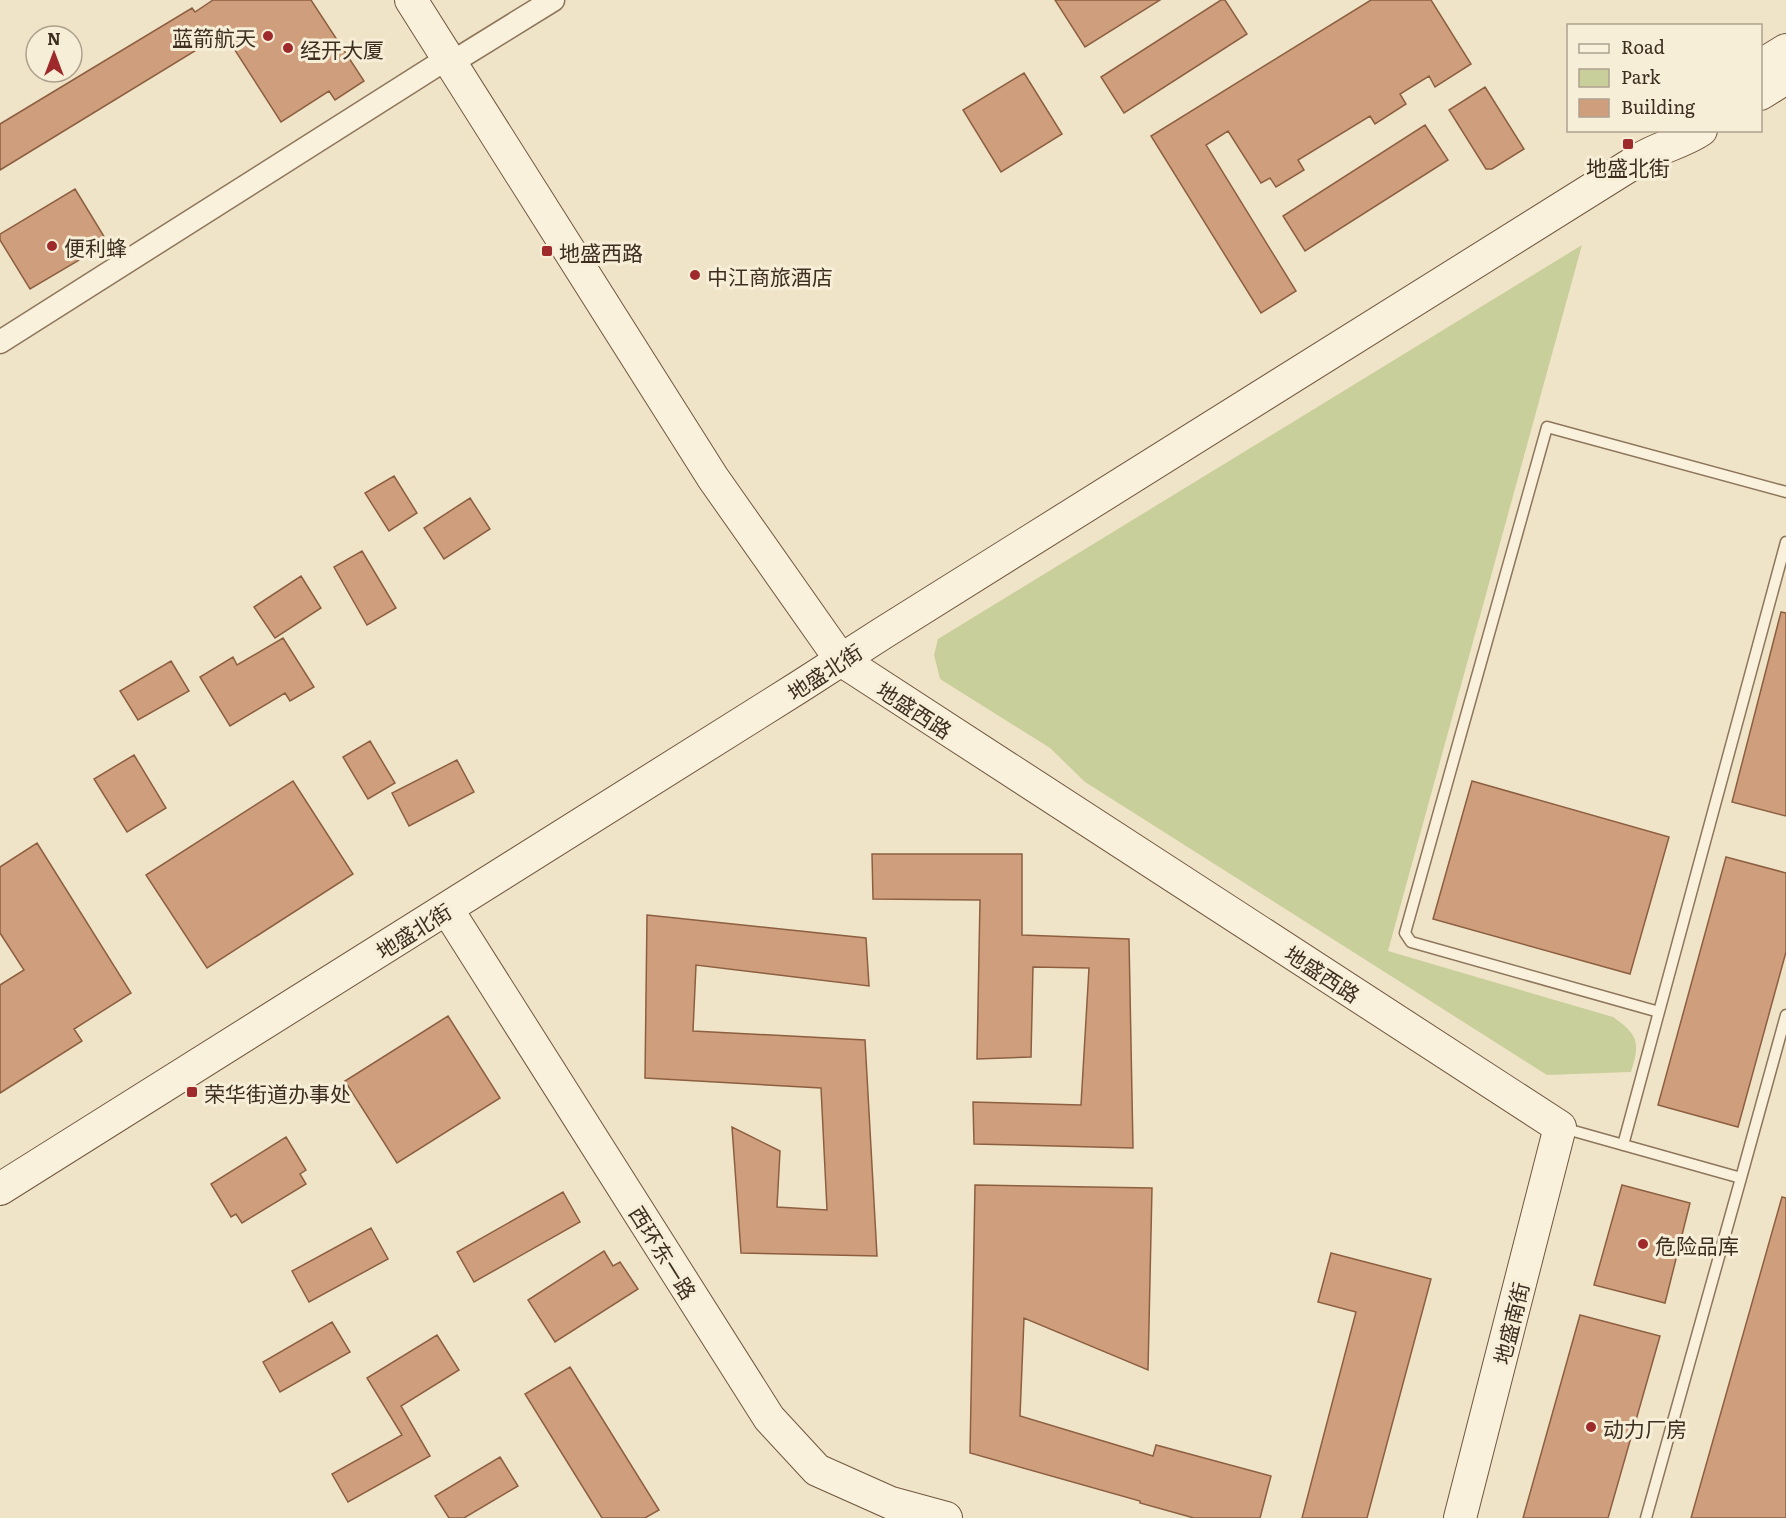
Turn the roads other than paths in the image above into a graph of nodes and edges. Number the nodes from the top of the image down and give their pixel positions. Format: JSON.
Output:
{"nodes":[{"id":1,"x":411,"y":0,"type":"edge"},
{"id":2,"x":553,"y":0,"type":"edge"},
{"id":3,"x":1786,"y":50,"type":"edge"},
{"id":4,"x":449,"y":60,"type":"junction"},
{"id":5,"x":1762,"y":65,"type":"edge"},
{"id":6,"x":1786,"y":78,"type":"edge"},
{"id":7,"x":1762,"y":93,"type":"edge"},
{"id":8,"x":1671,"y":132,"type":"edge"},
{"id":9,"x":1698,"y":132,"type":"edge"},
{"id":10,"x":1649,"y":153,"type":"junction"},
{"id":11,"x":0,"y":342,"type":"edge"},
{"id":12,"x":1786,"y":492,"type":"edge"},
{"id":13,"x":1786,"y":542,"type":"edge"},
{"id":14,"x":841,"y":660,"type":"junction"},
{"id":15,"x":447,"y":909,"type":"junction"},
{"id":16,"x":1659,"y":1012,"type":"junction"},
{"id":17,"x":1786,"y":1015,"type":"edge"},
{"id":18,"x":1560,"y":1127,"type":"junction"},
{"id":19,"x":1623,"y":1145,"type":"junction"},
{"id":20,"x":1741,"y":1178,"type":"junction"},
{"id":21,"x":0,"y":1189,"type":"edge"},
{"id":22,"x":946,"y":1518,"type":"edge"},
{"id":23,"x":1460,"y":1518,"type":"edge"},
{"id":24,"x":1646,"y":1518,"type":"edge"}],
"edges":[{"from":1,"to":4,"type":"street","name":"地盛西路"},
{"from":2,"to":4,"type":"street"},
{"from":3,"to":5,"type":"street"},
{"from":4,"to":11,"type":"street"},
{"from":4,"to":14,"type":"street","name":"地盛西路"},
{"from":6,"to":7,"type":"street"},
{"from":8,"to":10,"type":"street","name":"地盛北街"},
{"from":9,"to":10,"type":"street","name":"地盛北街"},
{"from":10,"to":14,"type":"street","name":"地盛北街"},
{"from":12,"to":16,"type":"lane"},
{"from":13,"to":16,"type":"lane"},
{"from":14,"to":15,"type":"street","name":"地盛北街"},
{"from":14,"to":18,"type":"street","name":"地盛西路"},
{"from":15,"to":21,"type":"street","name":"地盛北街"},
{"from":15,"to":22,"type":"street","name":"西环东一路"},
{"from":16,"to":19,"type":"lane"},
{"from":17,"to":20,"type":"lane"},
{"from":18,"to":19,"type":"lane"},
{"from":18,"to":23,"type":"street","name":"地盛南街"},
{"from":19,"to":20,"type":"lane"},
{"from":20,"to":24,"type":"lane"}]}
